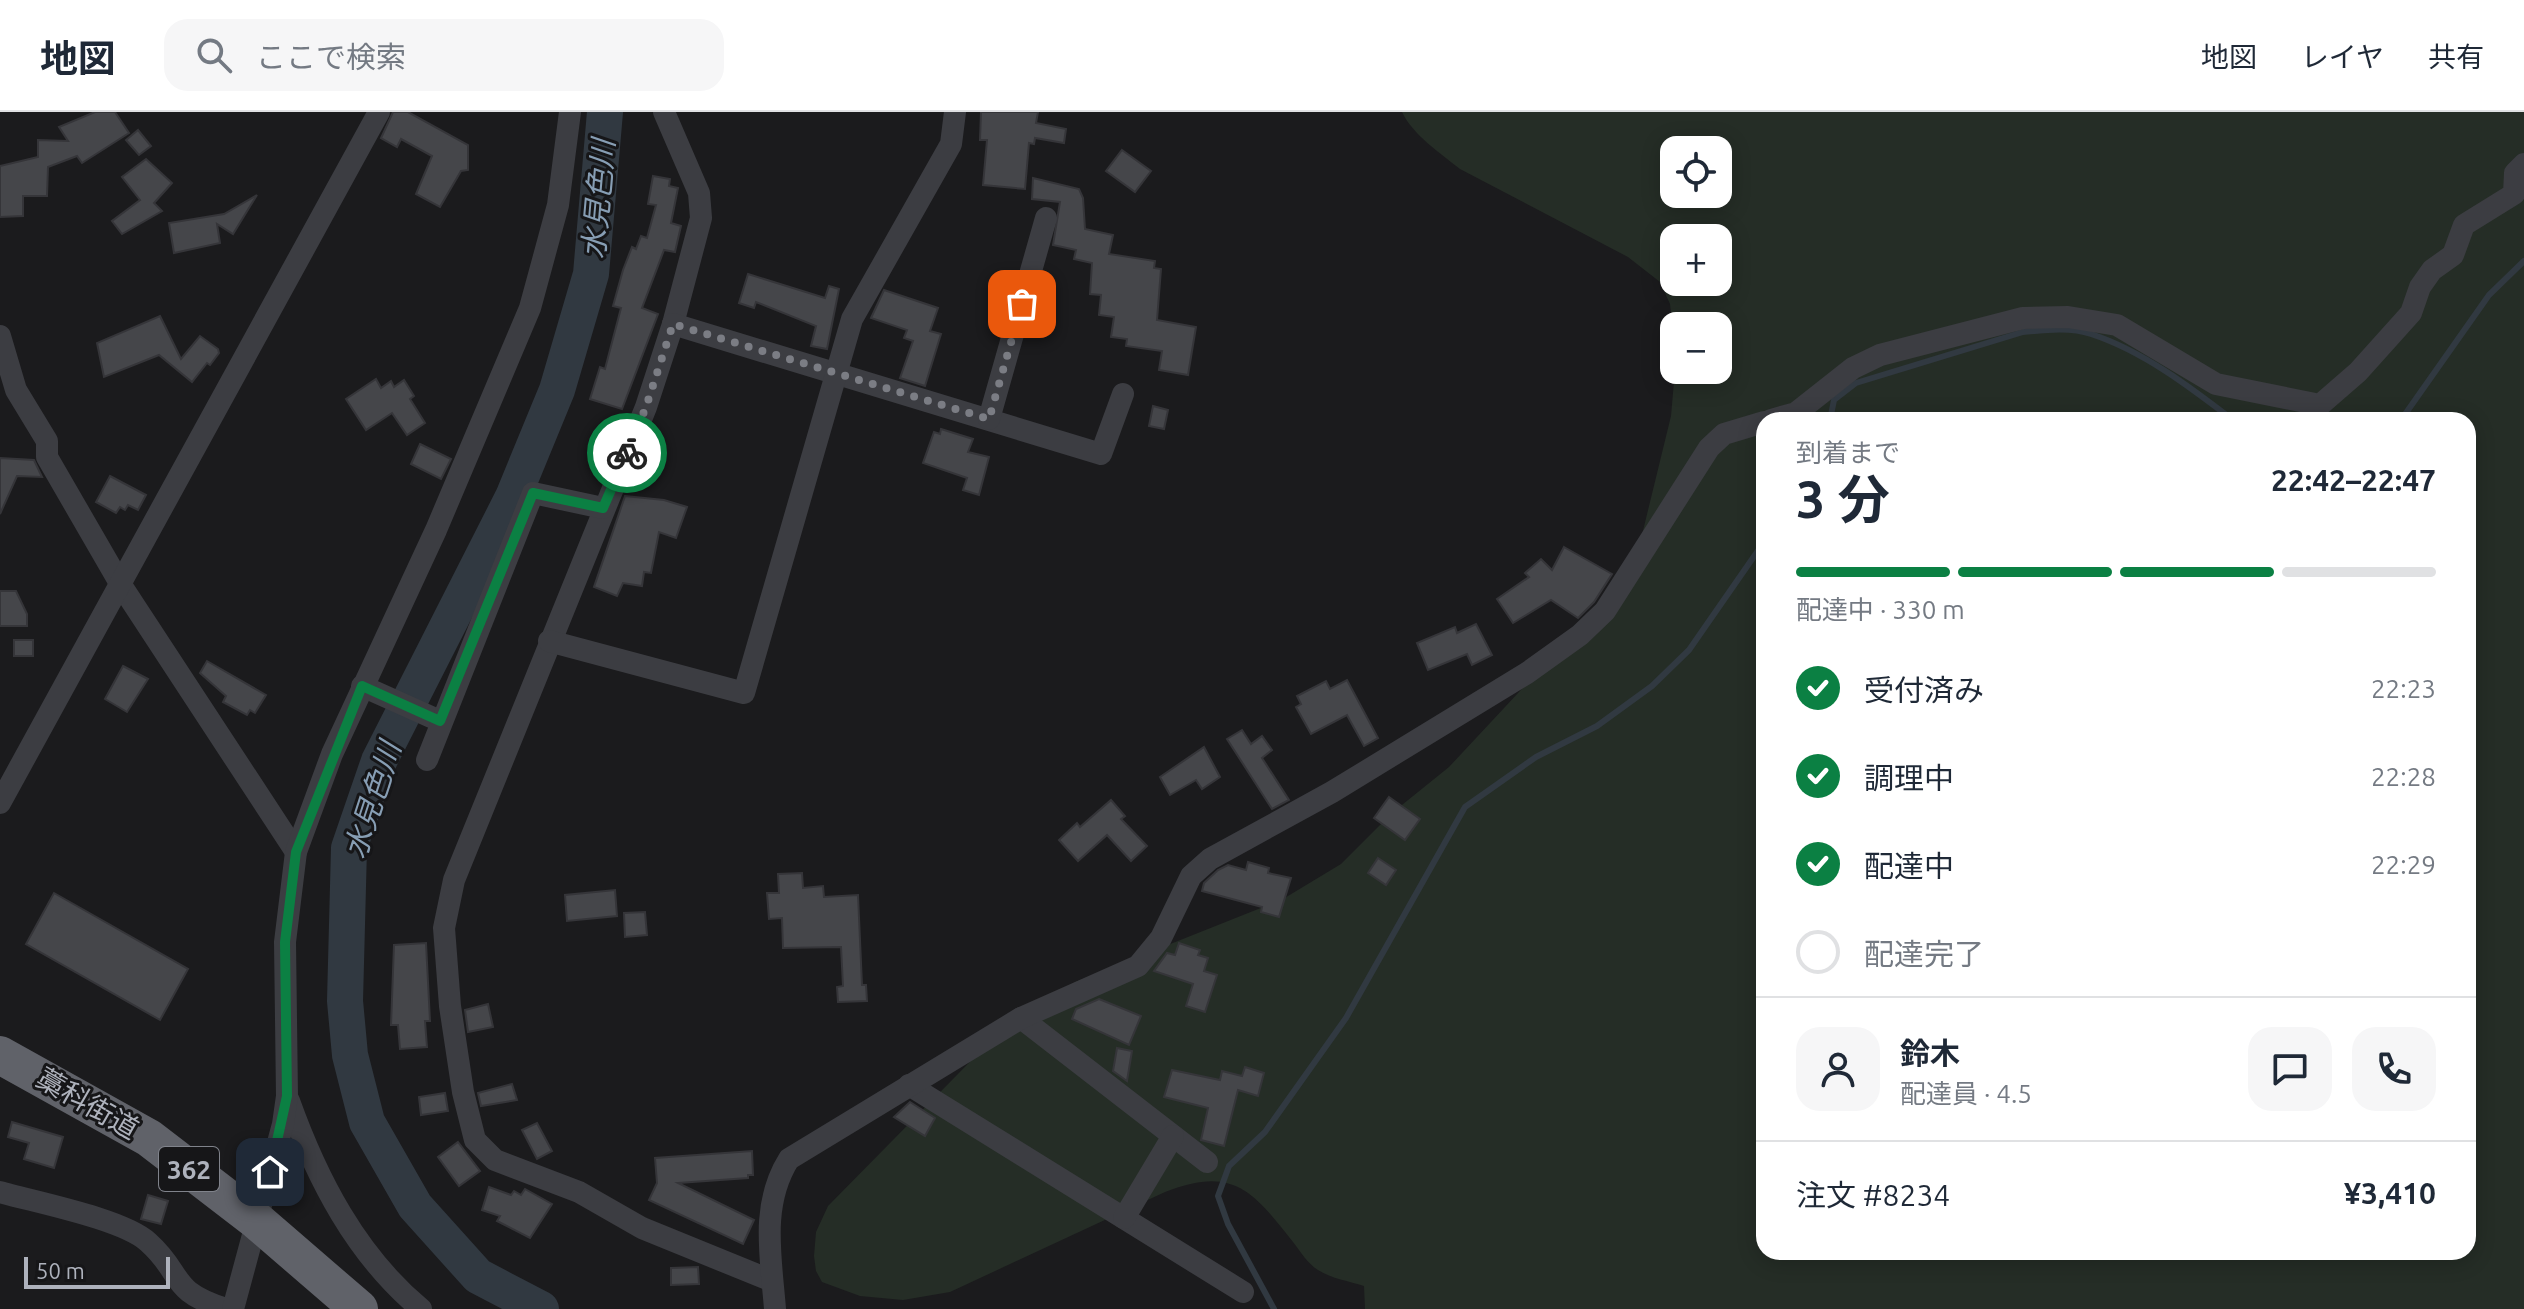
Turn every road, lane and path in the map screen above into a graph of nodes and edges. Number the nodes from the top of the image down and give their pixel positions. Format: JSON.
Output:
{"nodes":[{"id":1,"x":379,"y":112,"type":"edge"},
{"id":2,"x":570,"y":112,"type":"edge"},
{"id":3,"x":664,"y":112,"type":"edge"},
{"id":4,"x":955,"y":112,"type":"edge"},
{"id":5,"x":2524,"y":164,"type":"edge"},
{"id":6,"x":1046,"y":218,"type":"dead end"},
{"id":7,"x":673,"y":324,"type":"junction"},
{"id":8,"x":0,"y":336,"type":"edge"},
{"id":9,"x":838,"y":375,"type":"junction"},
{"id":10,"x":0,"y":389,"type":"edge"},
{"id":11,"x":1123,"y":394,"type":"dead end"},
{"id":12,"x":1797,"y":412,"type":"edge"},
{"id":13,"x":989,"y":419,"type":"junction"},
{"id":14,"x":1756,"y":424,"type":"edge"},
{"id":15,"x":47,"y":457,"type":"junction"},
{"id":16,"x":603,"y":508,"type":"junction"},
{"id":17,"x":121,"y":585,"type":"junction"},
{"id":18,"x":549,"y":641,"type":"junction"},
{"id":19,"x":370,"y":691,"type":"junction"},
{"id":20,"x":440,"y":721,"type":"junction"},
{"id":21,"x":427,"y":760,"type":"dead end"},
{"id":22,"x":0,"y":803,"type":"edge"},
{"id":23,"x":296,"y":852,"type":"junction"},
{"id":24,"x":1021,"y":1018,"type":"junction"},
{"id":25,"x":0,"y":1055,"type":"edge"},
{"id":26,"x":909,"y":1085,"type":"junction"},
{"id":27,"x":287,"y":1096,"type":"junction"},
{"id":28,"x":1173,"y":1136,"type":"junction"},
{"id":29,"x":1207,"y":1162,"type":"dead end"},
{"id":30,"x":0,"y":1192,"type":"edge"},
{"id":31,"x":1124,"y":1218,"type":"junction"},
{"id":32,"x":257,"y":1221,"type":"junction"},
{"id":33,"x":772,"y":1281,"type":"junction"},
{"id":34,"x":1243,"y":1292,"type":"dead end"},
{"id":35,"x":775,"y":1307,"type":"edge"},
{"id":36,"x":226,"y":1309,"type":"edge"},
{"id":37,"x":233,"y":1309,"type":"edge"},
{"id":38,"x":359,"y":1309,"type":"edge"},
{"id":39,"x":421,"y":1309,"type":"edge"}],
"edges":[{"from":1,"to":17,"type":"street"},
{"from":2,"to":19,"type":"street"},
{"from":3,"to":7,"type":"street"},
{"from":4,"to":9,"type":"street"},
{"from":5,"to":12,"type":"street"},
{"from":6,"to":13,"type":"street"},
{"from":7,"to":9,"type":"street"},
{"from":7,"to":16,"type":"street"},
{"from":8,"to":15,"type":"street"},
{"from":9,"to":13,"type":"street"},
{"from":9,"to":18,"type":"street"},
{"from":10,"to":15,"type":"street"},
{"from":11,"to":13,"type":"street"},
{"from":14,"to":24,"type":"street"},
{"from":15,"to":17,"type":"street"},
{"from":16,"to":18,"type":"street"},
{"from":16,"to":20,"type":"street"},
{"from":17,"to":22,"type":"street"},
{"from":17,"to":23,"type":"street"},
{"from":18,"to":33,"type":"street"},
{"from":19,"to":20,"type":"street"},
{"from":19,"to":23,"type":"street"},
{"from":20,"to":21,"type":"street"},
{"from":23,"to":27,"type":"street"},
{"from":24,"to":26,"type":"street"},
{"from":24,"to":28,"type":"street"},
{"from":25,"to":32,"type":"highway","name":"藁科街道","number":"362"},
{"from":26,"to":31,"type":"street"},
{"from":26,"to":33,"type":"street"},
{"from":27,"to":32,"type":"street"},
{"from":27,"to":39,"type":"street"},
{"from":28,"to":29,"type":"street"},
{"from":28,"to":31,"type":"street"},
{"from":30,"to":36,"type":"street"},
{"from":31,"to":34,"type":"street"},
{"from":32,"to":37,"type":"street"},
{"from":32,"to":38,"type":"highway","name":"藁科街道","number":"362"},
{"from":33,"to":35,"type":"street"}]}
